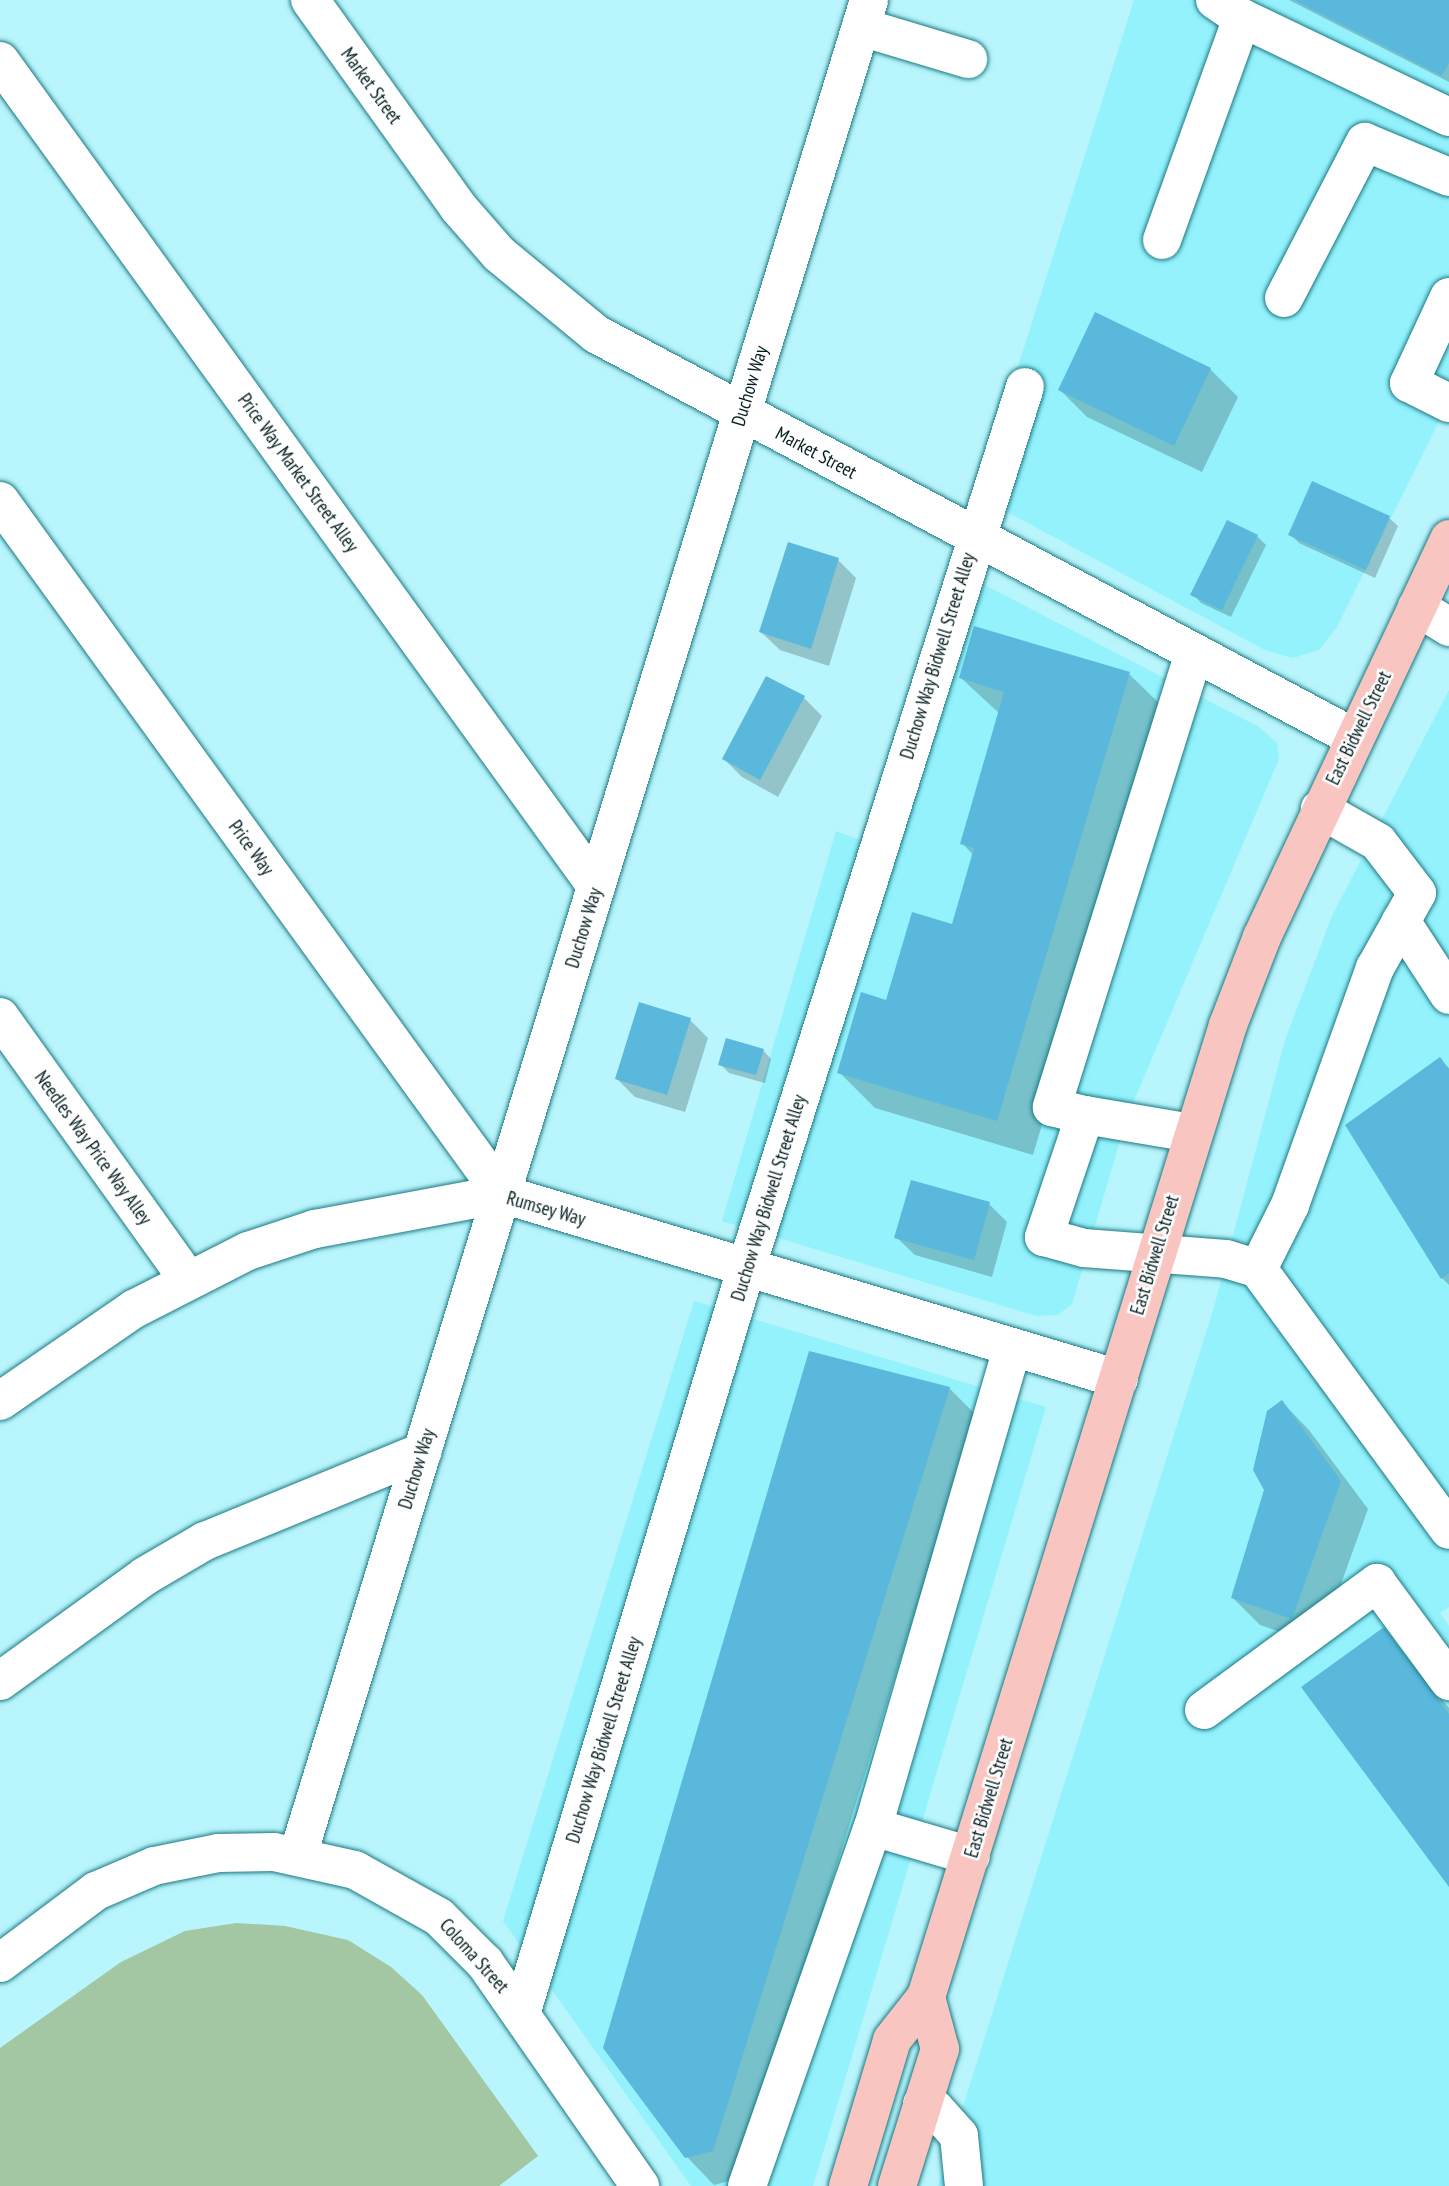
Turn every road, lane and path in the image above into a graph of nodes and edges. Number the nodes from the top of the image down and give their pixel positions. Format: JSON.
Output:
{"nodes":[{"id":1,"x":310,"y":0,"type":"edge"},
{"id":2,"x":1228,"y":9,"type":"edge"},
{"id":3,"x":865,"y":13,"type":"edge"},
{"id":4,"x":968,"y":59,"type":"dead end"},
{"id":5,"x":0,"y":61,"type":"edge"},
{"id":6,"x":1449,"y":117,"type":"edge"},
{"id":7,"x":1449,"y":177,"type":"edge"},
{"id":8,"x":1162,"y":240,"type":"dead end"},
{"id":9,"x":1449,"y":297,"type":"edge"},
{"id":10,"x":1284,"y":298,"type":"dead end"},
{"id":11,"x":1025,"y":387,"type":"dead end"},
{"id":12,"x":1449,"y":403,"type":"edge"},
{"id":13,"x":742,"y":414,"type":"junction"},
{"id":14,"x":0,"y":501,"type":"edge"},
{"id":15,"x":975,"y":538,"type":"junction"},
{"id":16,"x":1449,"y":539,"type":"edge"},
{"id":17,"x":1417,"y":607,"type":"junction"},
{"id":18,"x":1449,"y":627,"type":"edge"},
{"id":19,"x":1194,"y":653,"type":"junction"},
{"id":20,"x":1355,"y":738,"type":"junction"},
{"id":21,"x":1320,"y":809,"type":"junction"},
{"id":22,"x":596,"y":886,"type":"junction"},
{"id":23,"x":1401,"y":922,"type":"junction"},
{"id":24,"x":1449,"y":995,"type":"edge"},
{"id":25,"x":0,"y":1017,"type":"edge"},
{"id":26,"x":1086,"y":1115,"type":"junction"},
{"id":27,"x":1191,"y":1133,"type":"junction"},
{"id":28,"x":502,"y":1194,"type":"junction"},
{"id":29,"x":1155,"y":1253,"type":"junction"},
{"id":30,"x":746,"y":1269,"type":"junction"},
{"id":31,"x":1258,"y":1269,"type":"junction"},
{"id":32,"x":187,"y":1278,"type":"junction"},
{"id":33,"x":1012,"y":1350,"type":"junction"},
{"id":34,"x":1118,"y":1379,"type":"junction"},
{"id":35,"x":0,"y":1401,"type":"edge"},
{"id":36,"x":422,"y":1452,"type":"junction"},
{"id":37,"x":1449,"y":1530,"type":"edge"},
{"id":38,"x":0,"y":1681,"type":"edge"},
{"id":39,"x":1449,"y":1681,"type":"edge"},
{"id":40,"x":1204,"y":1710,"type":"dead end"},
{"id":41,"x":873,"y":1827,"type":"junction"},
{"id":42,"x":298,"y":1855,"type":"junction"},
{"id":43,"x":971,"y":1856,"type":"junction"},
{"id":44,"x":0,"y":1963,"type":"edge"},
{"id":45,"x":926,"y":1997,"type":"junction"},
{"id":46,"x":522,"y":2011,"type":"junction"},
{"id":47,"x":922,"y":2104,"type":"junction"},
{"id":48,"x":640,"y":2186,"type":"edge"},
{"id":49,"x":747,"y":2186,"type":"edge"},
{"id":50,"x":848,"y":2186,"type":"edge"},
{"id":51,"x":897,"y":2186,"type":"edge"},
{"id":52,"x":964,"y":2186,"type":"edge"}],
"edges":[{"from":1,"to":13,"type":"street","name":"Market Street"},
{"from":2,"to":6,"type":"street"},
{"from":2,"to":8,"type":"street"},
{"from":3,"to":4,"type":"street"},
{"from":3,"to":13,"type":"street","name":"Duchow Way"},
{"from":5,"to":22,"type":"street","name":"Price Way Market Street Alley"},
{"from":7,"to":10,"type":"street"},
{"from":9,"to":12,"type":"street"},
{"from":11,"to":15,"type":"street","name":"Duchow Way Bidwell Street Alley"},
{"from":13,"to":15,"type":"street","name":"Market Street"},
{"from":13,"to":22,"type":"street","name":"Duchow Way"},
{"from":14,"to":28,"type":"street","name":"Price Way"},
{"from":15,"to":19,"type":"street","name":"Market Street"},
{"from":15,"to":30,"type":"street","name":"Duchow Way Bidwell Street Alley"},
{"from":16,"to":17,"type":"main road","name":"East Bidwell Street"},
{"from":17,"to":18,"type":"street"},
{"from":17,"to":20,"type":"main road","name":"East Bidwell Street"},
{"from":19,"to":20,"type":"street","name":"Market Street"},
{"from":19,"to":26,"type":"street"},
{"from":20,"to":21,"type":"main road","name":"East Bidwell Street"},
{"from":21,"to":23,"type":"street"},
{"from":21,"to":27,"type":"main road","name":"East Bidwell Street"},
{"from":22,"to":28,"type":"street","name":"Duchow Way"},
{"from":23,"to":24,"type":"street"},
{"from":23,"to":31,"type":"street"},
{"from":25,"to":32,"type":"street","name":"Needles Way Price Way Alley"},
{"from":26,"to":27,"type":"street"},
{"from":26,"to":29,"type":"street"},
{"from":27,"to":29,"type":"main road","name":"East Bidwell Street"},
{"from":28,"to":30,"type":"street","name":"Rumsey Way"},
{"from":28,"to":32,"type":"street","name":"Rumsey Way"},
{"from":28,"to":36,"type":"street","name":"Duchow Way"},
{"from":29,"to":31,"type":"street"},
{"from":29,"to":34,"type":"main road","name":"East Bidwell Street"},
{"from":30,"to":33,"type":"street","name":"Rumsey Way"},
{"from":30,"to":46,"type":"street","name":"Duchow Way Bidwell Street Alley"},
{"from":31,"to":37,"type":"street"},
{"from":32,"to":35,"type":"street","name":"Rumsey Way"},
{"from":33,"to":34,"type":"street","name":"Rumsey Way"},
{"from":33,"to":41,"type":"street"},
{"from":34,"to":43,"type":"main road","name":"East Bidwell Street"},
{"from":36,"to":38,"type":"street"},
{"from":36,"to":42,"type":"street","name":"Duchow Way"},
{"from":39,"to":40,"type":"street"},
{"from":41,"to":43,"type":"street"},
{"from":41,"to":49,"type":"street"},
{"from":42,"to":44,"type":"street","name":"Coloma Street"},
{"from":42,"to":46,"type":"street","name":"Coloma Street"},
{"from":43,"to":45,"type":"main road","name":"East Bidwell Street"},
{"from":45,"to":47,"type":"main road"},
{"from":45,"to":50,"type":"main road","name":"East Bidwell Street"},
{"from":46,"to":48,"type":"street","name":"Coloma Street"},
{"from":47,"to":51,"type":"main road"},
{"from":47,"to":52,"type":"street"}]}
